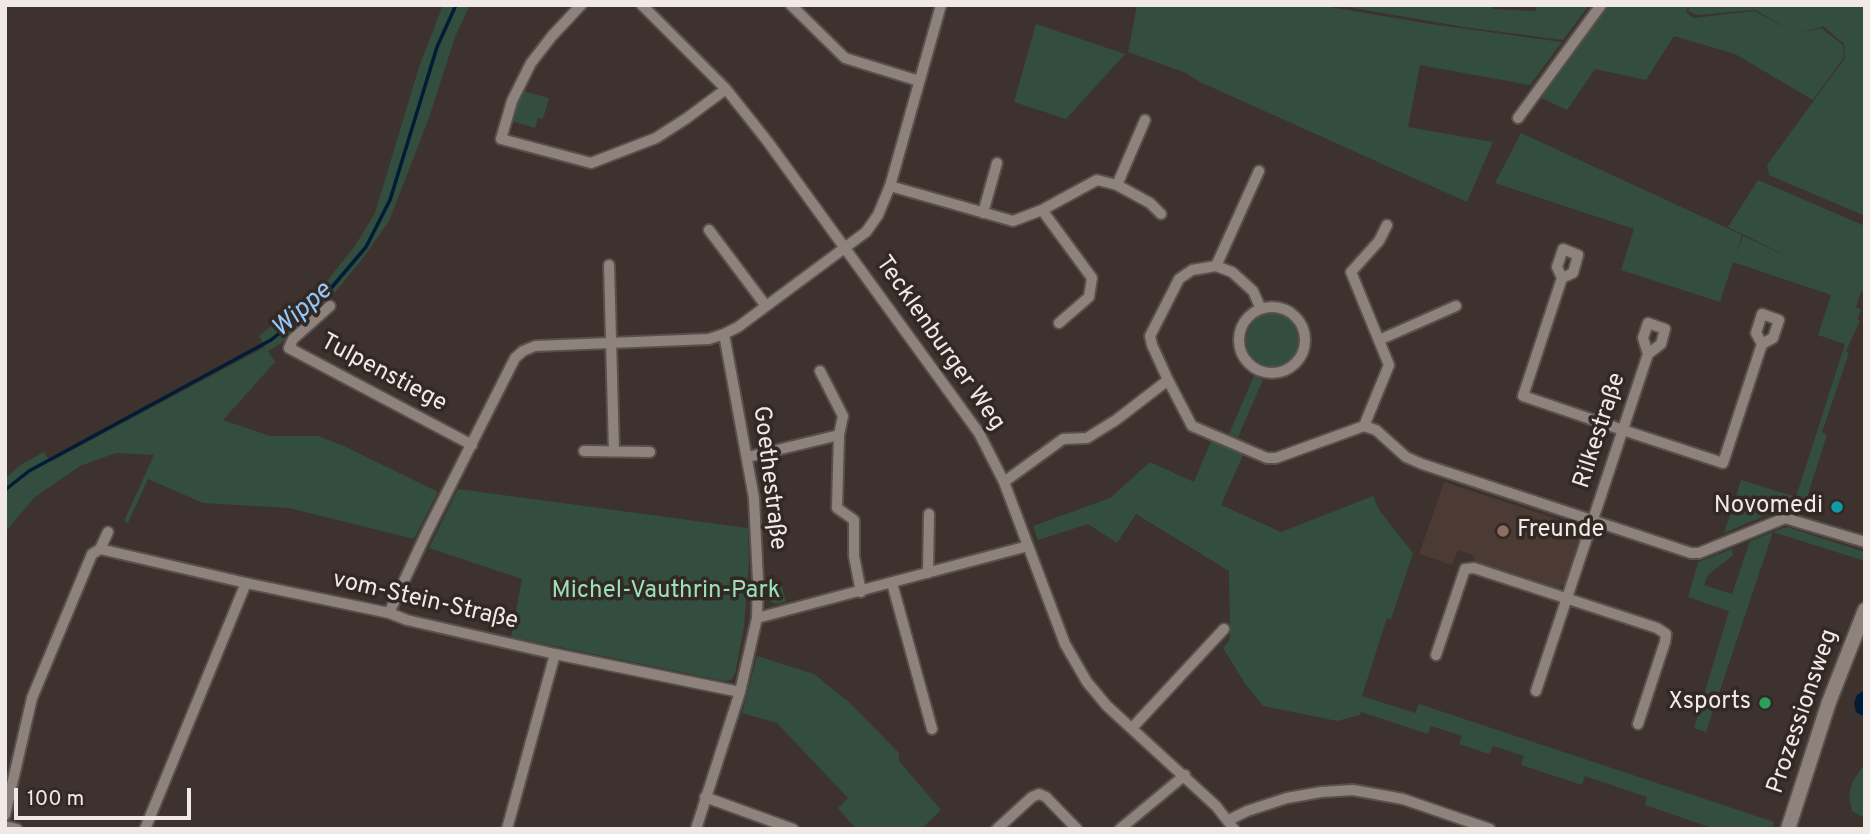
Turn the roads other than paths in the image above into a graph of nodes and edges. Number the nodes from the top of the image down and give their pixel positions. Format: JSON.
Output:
{"nodes":[{"id":1,"x":581,"y":5,"type":"edge"},
{"id":2,"x":642,"y":5,"type":"edge"},
{"id":3,"x":791,"y":5,"type":"edge"},
{"id":4,"x":942,"y":5,"type":"edge"},
{"id":5,"x":1601,"y":5,"type":"edge"},
{"id":6,"x":919,"y":81,"type":"junction"},
{"id":7,"x":726,"y":89,"type":"junction"},
{"id":8,"x":1518,"y":118,"type":"dead end"},
{"id":9,"x":1145,"y":120,"type":"dead end"},
{"id":10,"x":997,"y":163,"type":"dead end"},
{"id":11,"x":1259,"y":171,"type":"dead end"},
{"id":12,"x":1117,"y":185,"type":"junction"},
{"id":13,"x":890,"y":186,"type":"junction"},
{"id":14,"x":1042,"y":209,"type":"junction"},
{"id":15,"x":983,"y":213,"type":"junction"},
{"id":16,"x":1161,"y":214,"type":"dead end"},
{"id":17,"x":1387,"y":225,"type":"dead end"},
{"id":18,"x":709,"y":230,"type":"dead end"},
{"id":19,"x":846,"y":249,"type":"junction"},
{"id":20,"x":609,"y":265,"type":"dead end"},
{"id":21,"x":1216,"y":266,"type":"junction"},
{"id":22,"x":1562,"y":278,"type":"dead end"},
{"id":23,"x":330,"y":306,"type":"dead end"},
{"id":24,"x":766,"y":306,"type":"junction"},
{"id":25,"x":1456,"y":306,"type":"dead end"},
{"id":26,"x":1261,"y":309,"type":"junction"},
{"id":27,"x":1059,"y":323,"type":"dead end"},
{"id":28,"x":724,"y":334,"type":"junction"},
{"id":29,"x":1379,"y":340,"type":"junction"},
{"id":30,"x":612,"y":343,"type":"junction"},
{"id":31,"x":1762,"y":344,"type":"dead end"},
{"id":32,"x":1648,"y":354,"type":"dead end"},
{"id":33,"x":820,"y":371,"type":"dead end"},
{"id":34,"x":1168,"y":380,"type":"junction"},
{"id":35,"x":1364,"y":426,"type":"junction"},
{"id":36,"x":1623,"y":430,"type":"junction"},
{"id":37,"x":839,"y":435,"type":"junction"},
{"id":38,"x":471,"y":445,"type":"junction"},
{"id":39,"x":584,"y":451,"type":"dead end"},
{"id":40,"x":614,"y":452,"type":"junction"},
{"id":41,"x":650,"y":452,"type":"dead end"},
{"id":42,"x":748,"y":457,"type":"junction"},
{"id":43,"x":1004,"y":482,"type":"junction"},
{"id":44,"x":929,"y":514,"type":"dead end"},
{"id":45,"x":1593,"y":521,"type":"junction"},
{"id":46,"x":108,"y":533,"type":"dead end"},
{"id":47,"x":1865,"y":542,"type":"edge"},
{"id":48,"x":1028,"y":546,"type":"junction"},
{"id":49,"x":100,"y":549,"type":"junction"},
{"id":50,"x":928,"y":573,"type":"junction"},
{"id":51,"x":246,"y":583,"type":"junction"},
{"id":52,"x":892,"y":583,"type":"junction"},
{"id":53,"x":861,"y":592,"type":"junction"},
{"id":54,"x":1567,"y":598,"type":"junction"},
{"id":55,"x":1865,"y":610,"type":"edge"},
{"id":56,"x":389,"y":612,"type":"junction"},
{"id":57,"x":757,"y":618,"type":"junction"},
{"id":58,"x":1224,"y":629,"type":"dead end"},
{"id":59,"x":555,"y":654,"type":"junction"},
{"id":60,"x":1436,"y":655,"type":"dead end"},
{"id":61,"x":1536,"y":691,"type":"dead end"},
{"id":62,"x":740,"y":692,"type":"junction"},
{"id":63,"x":1638,"y":724,"type":"dead end"},
{"id":64,"x":1132,"y":728,"type":"junction"},
{"id":65,"x":932,"y":729,"type":"dead end"},
{"id":66,"x":1185,"y":775,"type":"junction"},
{"id":67,"x":705,"y":797,"type":"junction"},
{"id":68,"x":5,"y":815,"type":"edge"},
{"id":69,"x":1231,"y":825,"type":"edge"},
{"id":70,"x":5,"y":827,"type":"edge"},
{"id":71,"x":16,"y":829,"type":"edge"},
{"id":72,"x":145,"y":829,"type":"edge"},
{"id":73,"x":507,"y":829,"type":"edge"},
{"id":74,"x":696,"y":829,"type":"edge"},
{"id":75,"x":793,"y":829,"type":"edge"},
{"id":76,"x":997,"y":829,"type":"edge"},
{"id":77,"x":1077,"y":829,"type":"edge"},
{"id":78,"x":1120,"y":829,"type":"edge"},
{"id":79,"x":1490,"y":829,"type":"edge"},
{"id":80,"x":1788,"y":829,"type":"edge"}],
"edges":[{"from":1,"to":7,"type":"street"},
{"from":2,"to":7,"type":"street","name":"Tecklenburger Weg"},
{"from":3,"to":6,"type":"street"},
{"from":4,"to":6,"type":"street"},
{"from":5,"to":8,"type":"street"},
{"from":6,"to":13,"type":"street"},
{"from":7,"to":19,"type":"street","name":"Tecklenburger Weg"},
{"from":9,"to":12,"type":"street"},
{"from":10,"to":15,"type":"street"},
{"from":11,"to":21,"type":"street"},
{"from":12,"to":14,"type":"street"},
{"from":12,"to":16,"type":"street"},
{"from":13,"to":15,"type":"street"},
{"from":13,"to":19,"type":"street"},
{"from":14,"to":15,"type":"street"},
{"from":14,"to":27,"type":"street"},
{"from":17,"to":29,"type":"street"},
{"from":18,"to":24,"type":"street"},
{"from":19,"to":24,"type":"street"},
{"from":19,"to":43,"type":"street","name":"Tecklenburger Weg"},
{"from":20,"to":30,"type":"street"},
{"from":21,"to":26,"type":"street"},
{"from":21,"to":34,"type":"street"},
{"from":22,"to":36,"type":"street"},
{"from":23,"to":38,"type":"street","name":"Tulpenstiege"},
{"from":24,"to":28,"type":"street"},
{"from":25,"to":29,"type":"street"},
{"from":26,"to":26,"type":"street"},
{"from":28,"to":30,"type":"street"},
{"from":28,"to":42,"type":"street","name":"Goethestraße"},
{"from":29,"to":35,"type":"street"},
{"from":30,"to":38,"type":"street"},
{"from":30,"to":40,"type":"street"},
{"from":31,"to":36,"type":"street"},
{"from":32,"to":36,"type":"street","name":"Rilkestraße"},
{"from":33,"to":37,"type":"street"},
{"from":34,"to":35,"type":"street"},
{"from":34,"to":43,"type":"street"},
{"from":35,"to":45,"type":"street"},
{"from":36,"to":45,"type":"street","name":"Rilkestraße"},
{"from":37,"to":42,"type":"street"},
{"from":37,"to":53,"type":"street"},
{"from":38,"to":56,"type":"street"},
{"from":39,"to":40,"type":"street"},
{"from":40,"to":41,"type":"street"},
{"from":42,"to":57,"type":"street","name":"Goethestraße"},
{"from":43,"to":48,"type":"street","name":"Tecklenburger Weg"},
{"from":44,"to":50,"type":"street"},
{"from":45,"to":47,"type":"street"},
{"from":45,"to":54,"type":"street","name":"Rilkestraße"},
{"from":46,"to":49,"type":"street"},
{"from":48,"to":50,"type":"street"},
{"from":48,"to":64,"type":"street","name":"Tecklenburger Weg"},
{"from":49,"to":51,"type":"street","name":"vom-Stein-Straße"},
{"from":49,"to":68,"type":"street"},
{"from":50,"to":52,"type":"street"},
{"from":51,"to":56,"type":"street","name":"vom-Stein-Straße"},
{"from":51,"to":72,"type":"street"},
{"from":52,"to":53,"type":"street"},
{"from":52,"to":65,"type":"street"},
{"from":53,"to":57,"type":"street"},
{"from":54,"to":60,"type":"street"},
{"from":54,"to":61,"type":"street","name":"Rilkestraße"},
{"from":54,"to":63,"type":"street"},
{"from":55,"to":80,"type":"street","name":"Prozessionsweg"},
{"from":56,"to":59,"type":"street","name":"vom-Stein-Straße"},
{"from":57,"to":62,"type":"street","name":"Goethestraße"},
{"from":58,"to":64,"type":"street"},
{"from":59,"to":62,"type":"street","name":"vom-Stein-Straße"},
{"from":59,"to":73,"type":"street"},
{"from":62,"to":67,"type":"street","name":"Goethestraße"},
{"from":64,"to":66,"type":"street","name":"Tecklenburger Weg"},
{"from":66,"to":69,"type":"street","name":"Tecklenburger Weg"},
{"from":66,"to":78,"type":"street"},
{"from":67,"to":74,"type":"street","name":"Goethestraße"},
{"from":67,"to":75,"type":"street"},
{"from":69,"to":79,"type":"street"},
{"from":70,"to":71,"type":"street"},
{"from":76,"to":77,"type":"street"}]}
